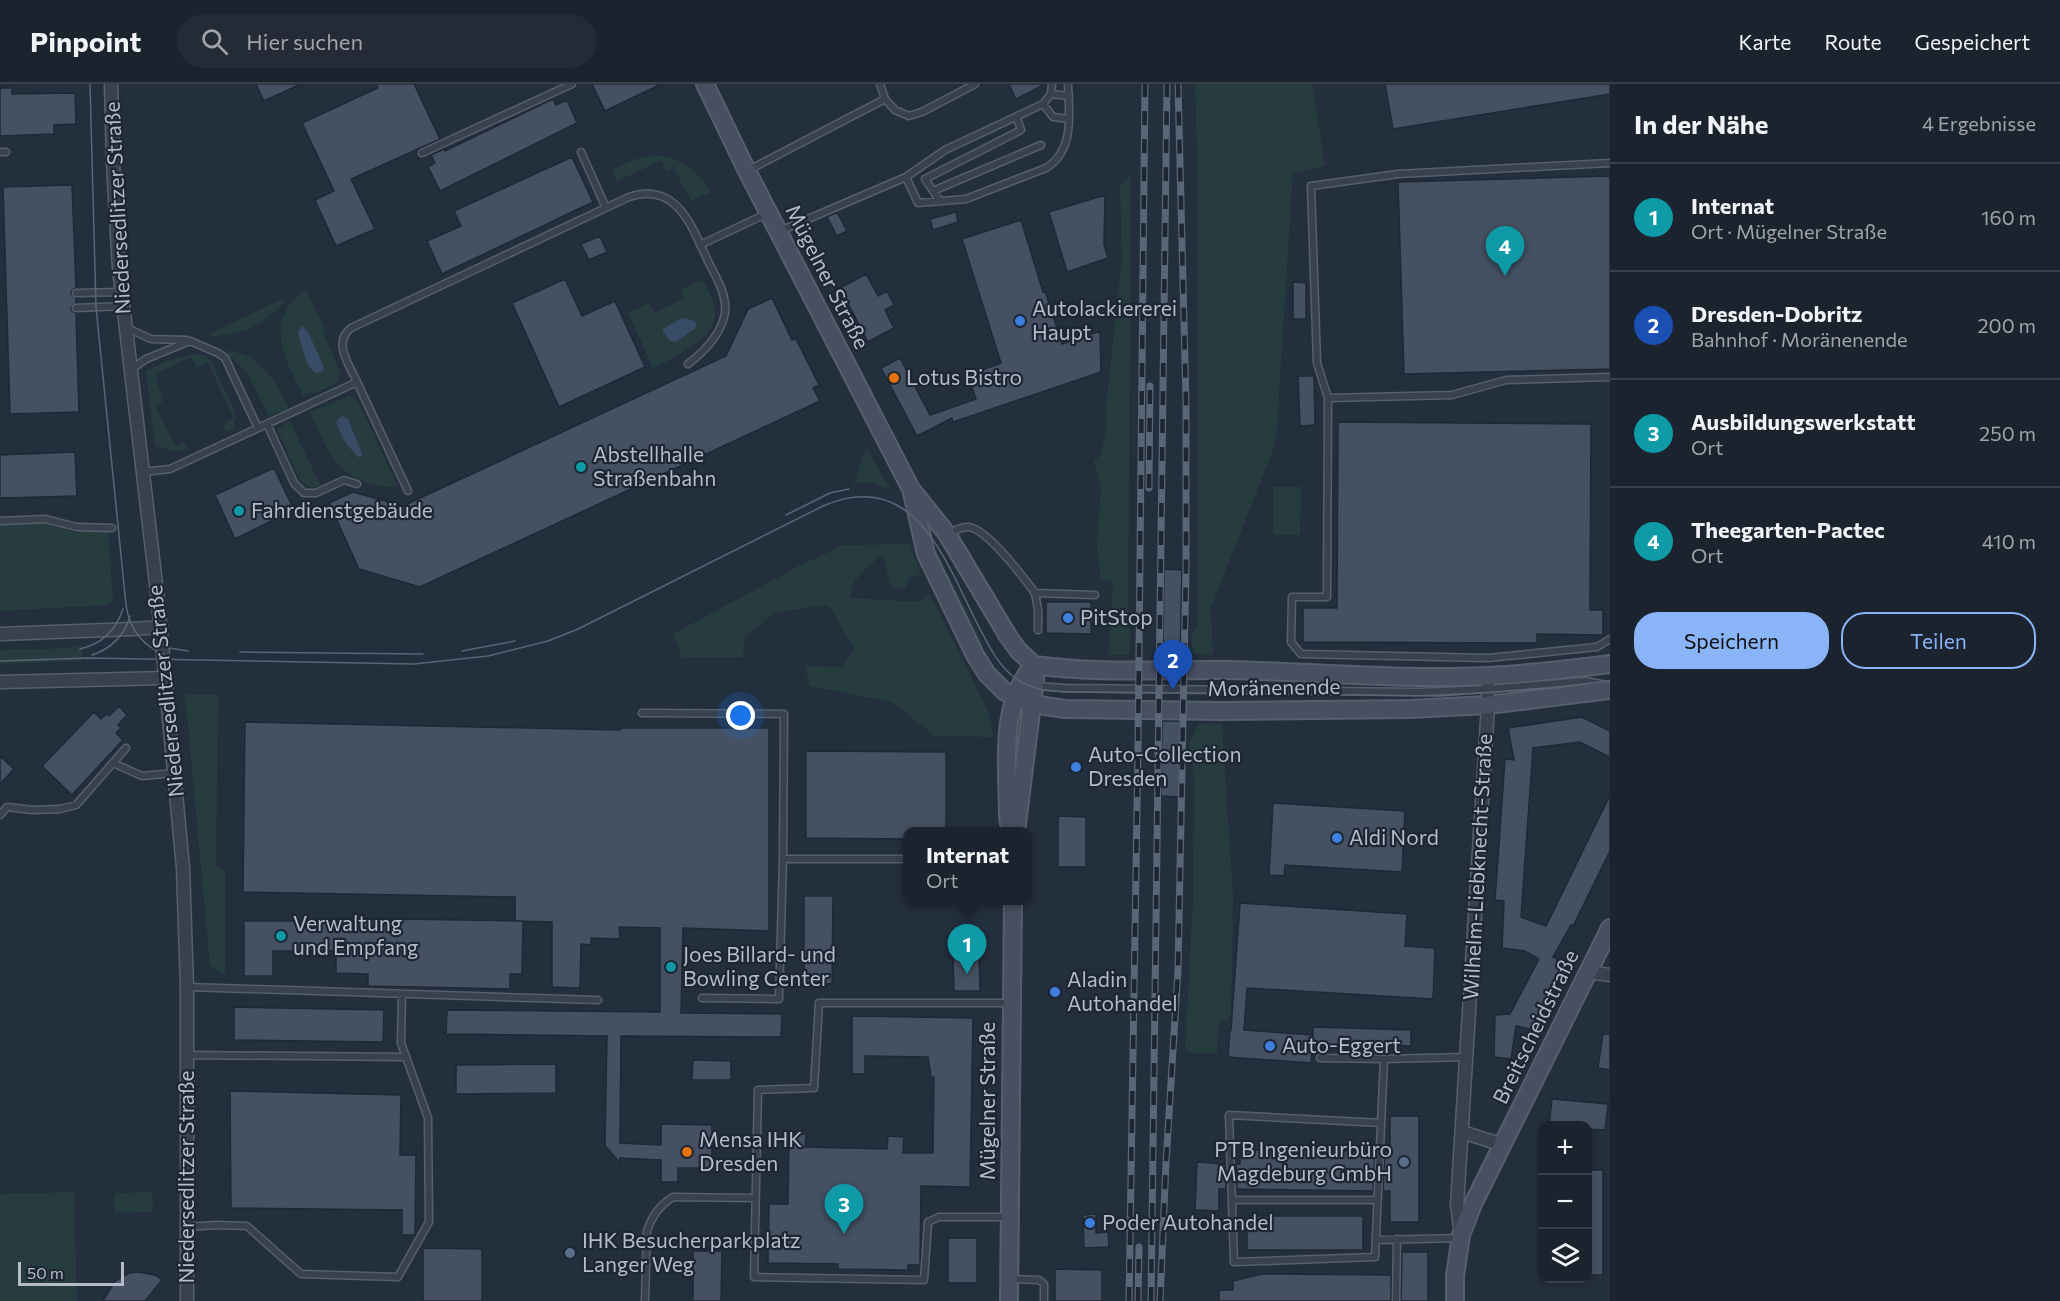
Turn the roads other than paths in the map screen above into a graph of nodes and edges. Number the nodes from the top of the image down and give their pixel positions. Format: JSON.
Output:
{"nodes":[{"id":1,"x":111,"y":84,"type":"edge"},
{"id":2,"x":572,"y":84,"type":"edge"},
{"id":3,"x":705,"y":84,"type":"edge"},
{"id":4,"x":880,"y":84,"type":"edge"},
{"id":5,"x":975,"y":84,"type":"edge"},
{"id":6,"x":1052,"y":84,"type":"edge"},
{"id":7,"x":1068,"y":84,"type":"edge"},
{"id":8,"x":1051,"y":94,"type":"junction"},
{"id":9,"x":1069,"y":96,"type":"junction"},
{"id":10,"x":885,"y":99,"type":"junction"},
{"id":11,"x":1043,"y":104,"type":"junction"},
{"id":12,"x":1017,"y":118,"type":"junction"},
{"id":13,"x":1069,"y":119,"type":"junction"},
{"id":14,"x":1041,"y":145,"type":"dead end"},
{"id":15,"x":581,"y":152,"type":"dead end"},
{"id":16,"x":422,"y":153,"type":"dead end"},
{"id":17,"x":1610,"y":163,"type":"edge"},
{"id":18,"x":747,"y":171,"type":"junction"},
{"id":19,"x":906,"y":177,"type":"junction"},
{"id":20,"x":933,"y":191,"type":"junction"},
{"id":21,"x":940,"y":201,"type":"junction"},
{"id":22,"x":606,"y":208,"type":"junction"},
{"id":23,"x":769,"y":213,"type":"junction"},
{"id":24,"x":779,"y":232,"type":"junction"},
{"id":25,"x":700,"y":245,"type":"junction"},
{"id":26,"x":122,"y":292,"type":"junction"},
{"id":27,"x":76,"y":293,"type":"dead end"},
{"id":28,"x":123,"y":306,"type":"junction"},
{"id":29,"x":76,"y":308,"type":"dead end"},
{"id":30,"x":125,"y":327,"type":"junction"},
{"id":31,"x":190,"y":341,"type":"junction"},
{"id":32,"x":688,"y":364,"type":"dead end"},
{"id":33,"x":131,"y":374,"type":"junction"},
{"id":34,"x":1610,"y":377,"type":"edge"},
{"id":35,"x":357,"y":382,"type":"junction"},
{"id":36,"x":1328,"y":399,"type":"junction"},
{"id":37,"x":267,"y":424,"type":"junction"},
{"id":38,"x":258,"y":428,"type":"junction"},
{"id":39,"x":143,"y":472,"type":"junction"},
{"id":40,"x":357,"y":484,"type":"dead end"},
{"id":41,"x":911,"y":489,"type":"junction"},
{"id":42,"x":408,"y":491,"type":"dead end"},
{"id":43,"x":0,"y":521,"type":"edge"},
{"id":44,"x":112,"y":528,"type":"dead end"},
{"id":45,"x":947,"y":534,"type":"junction"},
{"id":46,"x":1035,"y":593,"type":"junction"},
{"id":47,"x":1095,"y":595,"type":"dead end"},
{"id":48,"x":161,"y":627,"type":"junction"},
{"id":49,"x":1038,"y":630,"type":"dead end"},
{"id":50,"x":0,"y":634,"type":"edge"},
{"id":51,"x":1610,"y":639,"type":"edge"},
{"id":52,"x":1034,"y":665,"type":"junction"},
{"id":53,"x":1610,"y":666,"type":"edge"},
{"id":54,"x":166,"y":678,"type":"junction"},
{"id":55,"x":1585,"y":681,"type":"junction"},
{"id":56,"x":0,"y":682,"type":"edge"},
{"id":57,"x":1029,"y":682,"type":"junction"},
{"id":58,"x":1610,"y":685,"type":"edge"},
{"id":59,"x":1488,"y":690,"type":"junction"},
{"id":60,"x":1610,"y":690,"type":"edge"},
{"id":61,"x":1015,"y":698,"type":"junction"},
{"id":62,"x":1032,"y":704,"type":"junction"},
{"id":63,"x":642,"y":713,"type":"dead end"},
{"id":64,"x":126,"y":748,"type":"dead end"},
{"id":65,"x":113,"y":763,"type":"junction"},
{"id":66,"x":175,"y":773,"type":"junction"},
{"id":67,"x":0,"y":815,"type":"edge"},
{"id":68,"x":1009,"y":827,"type":"edge"},
{"id":69,"x":1017,"y":827,"type":"edge"},
{"id":70,"x":783,"y":859,"type":"junction"},
{"id":71,"x":903,"y":859,"type":"edge"},
{"id":72,"x":1013,"y":905,"type":"edge"},
{"id":73,"x":1610,"y":928,"type":"edge"},
{"id":74,"x":1588,"y":972,"type":"junction"},
{"id":75,"x":1610,"y":975,"type":"edge"},
{"id":76,"x":187,"y":987,"type":"junction"},
{"id":77,"x":402,"y":994,"type":"junction"},
{"id":78,"x":702,"y":998,"type":"dead end"},
{"id":79,"x":598,"y":1000,"type":"dead end"},
{"id":80,"x":1011,"y":1003,"type":"junction"},
{"id":81,"x":187,"y":1055,"type":"junction"},
{"id":82,"x":406,"y":1057,"type":"junction"},
{"id":83,"x":1467,"y":1057,"type":"junction"},
{"id":84,"x":1320,"y":1058,"type":"dead end"},
{"id":85,"x":1384,"y":1059,"type":"junction"},
{"id":86,"x":1381,"y":1123,"type":"junction"},
{"id":87,"x":1462,"y":1132,"type":"junction"},
{"id":88,"x":1503,"y":1145,"type":"junction"},
{"id":89,"x":755,"y":1198,"type":"junction"},
{"id":90,"x":1232,"y":1200,"type":"junction"},
{"id":91,"x":1378,"y":1200,"type":"junction"},
{"id":92,"x":1010,"y":1217,"type":"junction"},
{"id":93,"x":188,"y":1227,"type":"junction"},
{"id":94,"x":1460,"y":1236,"type":"junction"},
{"id":95,"x":1397,"y":1239,"type":"junction"},
{"id":96,"x":1376,"y":1240,"type":"junction"},
{"id":97,"x":1009,"y":1279,"type":"junction"},
{"id":98,"x":187,"y":1301,"type":"edge"},
{"id":99,"x":645,"y":1301,"type":"edge"},
{"id":100,"x":1009,"y":1301,"type":"edge"},
{"id":101,"x":1044,"y":1301,"type":"edge"},
{"id":102,"x":1396,"y":1301,"type":"edge"},
{"id":103,"x":1455,"y":1301,"type":"edge"}],
"edges":[{"from":1,"to":26,"type":"street","name":"Niedersedlitzer Straße"},
{"from":2,"to":16,"type":"lane"},
{"from":3,"to":18,"type":"main road","name":"Mügelner Straße"},
{"from":4,"to":10,"type":"lane"},
{"from":5,"to":10,"type":"lane"},
{"from":6,"to":8,"type":"lane"},
{"from":7,"to":9,"type":"lane"},
{"from":8,"to":9,"type":"lane"},
{"from":8,"to":11,"type":"lane"},
{"from":9,"to":13,"type":"lane"},
{"from":10,"to":18,"type":"lane"},
{"from":11,"to":12,"type":"lane"},
{"from":11,"to":13,"type":"lane"},
{"from":12,"to":19,"type":"lane"},
{"from":12,"to":20,"type":"lane"},
{"from":13,"to":21,"type":"lane"},
{"from":14,"to":20,"type":"lane"},
{"from":15,"to":22,"type":"lane"},
{"from":17,"to":36,"type":"lane"},
{"from":18,"to":23,"type":"main road","name":"Mügelner Straße"},
{"from":19,"to":21,"type":"lane"},
{"from":19,"to":24,"type":"lane"},
{"from":20,"to":21,"type":"lane"},
{"from":22,"to":25,"type":"lane"},
{"from":22,"to":35,"type":"lane"},
{"from":23,"to":24,"type":"main road","name":"Mügelner Straße"},
{"from":23,"to":25,"type":"lane"},
{"from":24,"to":41,"type":"main road","name":"Mügelner Straße"},
{"from":25,"to":32,"type":"lane"},
{"from":26,"to":27,"type":"lane"},
{"from":26,"to":28,"type":"street","name":"Niedersedlitzer Straße"},
{"from":28,"to":29,"type":"lane"},
{"from":28,"to":30,"type":"street","name":"Niedersedlitzer Straße"},
{"from":30,"to":31,"type":"lane"},
{"from":30,"to":33,"type":"street","name":"Niedersedlitzer Straße"},
{"from":31,"to":33,"type":"lane"},
{"from":31,"to":38,"type":"lane"},
{"from":33,"to":39,"type":"street","name":"Niedersedlitzer Straße"},
{"from":34,"to":36,"type":"lane"},
{"from":35,"to":37,"type":"lane"},
{"from":35,"to":42,"type":"lane"},
{"from":36,"to":51,"type":"lane"},
{"from":37,"to":38,"type":"lane"},
{"from":37,"to":40,"type":"lane"},
{"from":38,"to":39,"type":"lane"},
{"from":39,"to":48,"type":"street","name":"Niedersedlitzer Straße"},
{"from":41,"to":45,"type":"main road","name":"Mügelner Straße"},
{"from":41,"to":61,"type":"main road","name":"Mügelner Straße"},
{"from":43,"to":44,"type":"lane"},
{"from":45,"to":46,"type":"lane"},
{"from":45,"to":52,"type":"main road","name":"Mügelner Straße"},
{"from":46,"to":47,"type":"lane"},
{"from":46,"to":49,"type":"lane"},
{"from":48,"to":50,"type":"street"},
{"from":48,"to":54,"type":"street","name":"Niedersedlitzer Straße"},
{"from":52,"to":57,"type":"main road"},
{"from":52,"to":59,"type":"main road","name":"Moränenende"},
{"from":53,"to":55,"type":"lane"},
{"from":53,"to":59,"type":"main road","name":"Moränenende"},
{"from":54,"to":56,"type":"street"},
{"from":54,"to":66,"type":"street","name":"Niedersedlitzer Straße"},
{"from":55,"to":58,"type":"lane"},
{"from":55,"to":59,"type":"lane"},
{"from":57,"to":59,"type":"lane"},
{"from":57,"to":61,"type":"main road"},
{"from":57,"to":62,"type":"main road"},
{"from":59,"to":60,"type":"main road","name":"Moränenende"},
{"from":59,"to":62,"type":"main road","name":"Moränenende"},
{"from":59,"to":83,"type":"street","name":"Wilhelm-Liebknecht-Straße"},
{"from":61,"to":62,"type":"main road","name":"Moränenende"},
{"from":61,"to":68,"type":"main road"},
{"from":62,"to":69,"type":"main road"},
{"from":63,"to":70,"type":"lane"},
{"from":64,"to":65,"type":"lane"},
{"from":65,"to":66,"type":"lane"},
{"from":65,"to":67,"type":"lane"},
{"from":66,"to":76,"type":"street","name":"Niedersedlitzer Straße"},
{"from":70,"to":71,"type":"lane"},
{"from":70,"to":78,"type":"lane"},
{"from":72,"to":80,"type":"main road","name":"Mügelner Straße"},
{"from":73,"to":74,"type":"main road","name":"Breitscheidstraße"},
{"from":74,"to":75,"type":"street"},
{"from":74,"to":88,"type":"main road","name":"Breitscheidstraße"},
{"from":76,"to":77,"type":"lane"},
{"from":76,"to":81,"type":"street","name":"Niedersedlitzer Straße"},
{"from":77,"to":79,"type":"lane"},
{"from":77,"to":82,"type":"lane"},
{"from":80,"to":89,"type":"lane"},
{"from":80,"to":92,"type":"main road","name":"Mügelner Straße"},
{"from":81,"to":82,"type":"lane"},
{"from":81,"to":93,"type":"street","name":"Niedersedlitzer Straße"},
{"from":82,"to":93,"type":"lane"},
{"from":83,"to":85,"type":"lane"},
{"from":83,"to":87,"type":"street","name":"Wilhelm-Liebknecht-Straße"},
{"from":84,"to":85,"type":"lane"},
{"from":85,"to":86,"type":"lane"},
{"from":86,"to":90,"type":"lane"},
{"from":86,"to":91,"type":"lane"},
{"from":87,"to":88,"type":"street"},
{"from":87,"to":94,"type":"street","name":"Wilhelm-Liebknecht-Straße"},
{"from":88,"to":94,"type":"main road","name":"Breitscheidstraße"},
{"from":89,"to":92,"type":"lane"},
{"from":89,"to":99,"type":"lane"},
{"from":90,"to":91,"type":"lane"},
{"from":90,"to":96,"type":"lane"},
{"from":91,"to":96,"type":"lane"},
{"from":92,"to":97,"type":"main road","name":"Mügelner Straße"},
{"from":93,"to":98,"type":"street","name":"Niedersedlitzer Straße"},
{"from":94,"to":95,"type":"lane"},
{"from":94,"to":103,"type":"main road","name":"Breitscheidstraße"},
{"from":95,"to":96,"type":"lane"},
{"from":95,"to":102,"type":"lane"},
{"from":97,"to":100,"type":"main road","name":"Mügelner Straße"},
{"from":97,"to":101,"type":"lane"}]}
